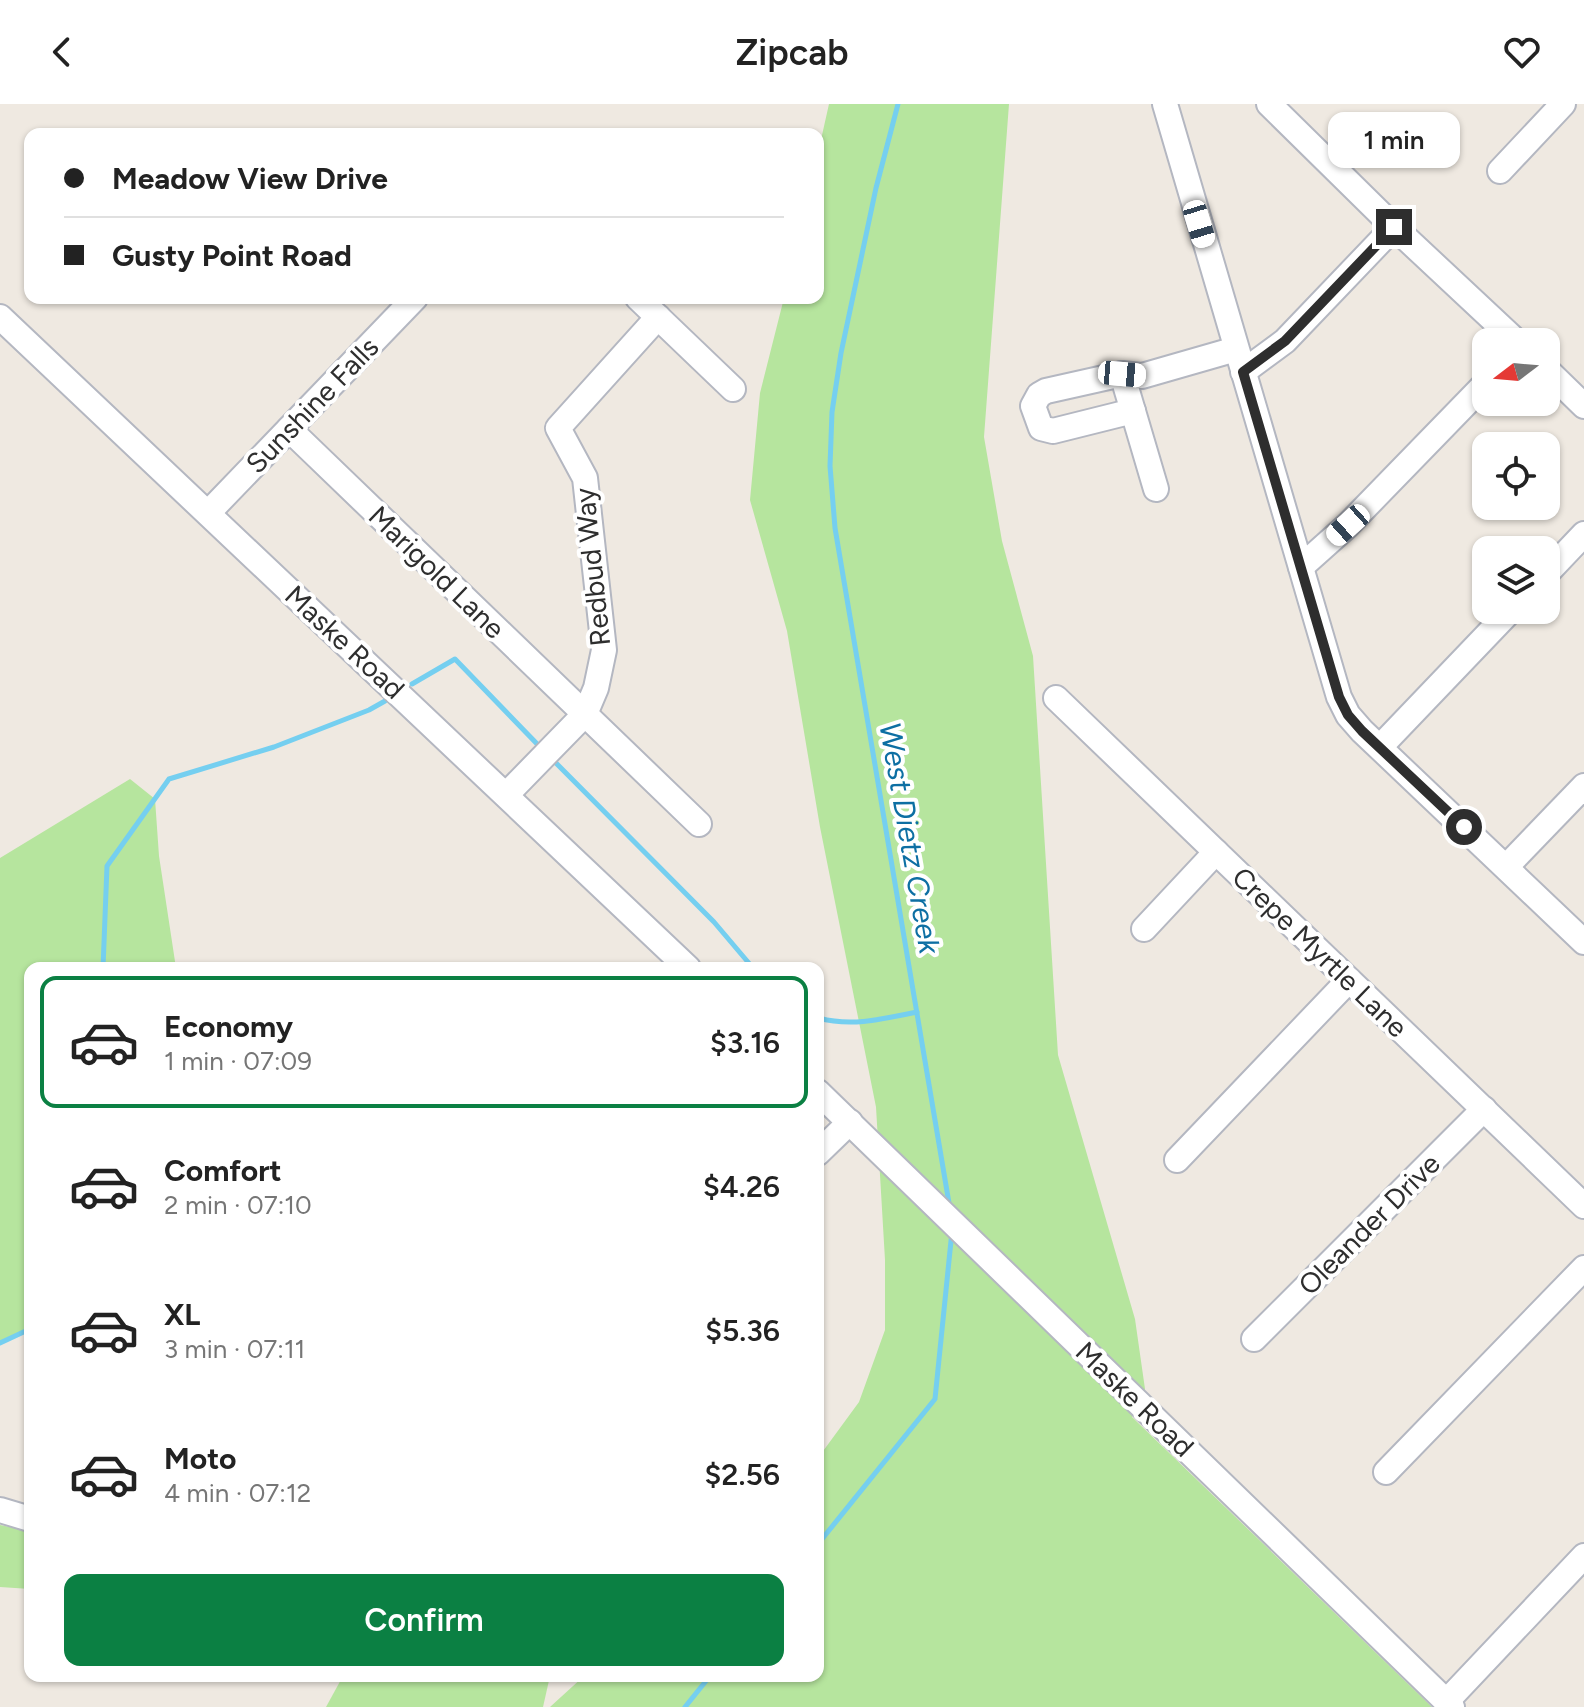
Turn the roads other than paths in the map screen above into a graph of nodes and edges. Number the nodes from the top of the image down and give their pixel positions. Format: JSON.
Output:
{"nodes":[{"id":1,"x":1165,"y":104,"type":"edge"},
{"id":2,"x":1269,"y":104,"type":"edge"},
{"id":3,"x":1563,"y":104,"type":"edge"},
{"id":4,"x":1574,"y":104,"type":"edge"},
{"id":5,"x":1584,"y":114,"type":"edge"},
{"id":6,"x":1500,"y":171,"type":"dead end"},
{"id":7,"x":1394,"y":227,"type":"junction"},
{"id":8,"x":409,"y":304,"type":"edge"},
{"id":9,"x":644,"y":304,"type":"edge"},
{"id":10,"x":0,"y":317,"type":"edge"},
{"id":11,"x":658,"y":317,"type":"junction"},
{"id":12,"x":1502,"y":328,"type":"edge"},
{"id":13,"x":1237,"y":351,"type":"junction"},
{"id":14,"x":1122,"y":374,"type":"junction"},
{"id":15,"x":1560,"y":383,"type":"edge"},
{"id":16,"x":733,"y":389,"type":"dead end"},
{"id":17,"x":1472,"y":397,"type":"edge"},
{"id":18,"x":1584,"y":406,"type":"edge"},
{"id":19,"x":1133,"y":411,"type":"junction"},
{"id":20,"x":289,"y":429,"type":"junction"},
{"id":21,"x":1156,"y":489,"type":"dead end"},
{"id":22,"x":208,"y":513,"type":"junction"},
{"id":23,"x":1584,"y":534,"type":"edge"},
{"id":24,"x":1560,"y":559,"type":"edge"},
{"id":25,"x":1301,"y":567,"type":"junction"},
{"id":26,"x":1498,"y":624,"type":"edge"},
{"id":27,"x":1056,"y":698,"type":"dead end"},
{"id":28,"x":585,"y":714,"type":"junction"},
{"id":29,"x":1380,"y":747,"type":"junction"},
{"id":30,"x":1584,"y":786,"type":"edge"},
{"id":31,"x":506,"y":795,"type":"junction"},
{"id":32,"x":699,"y":824,"type":"dead end"},
{"id":33,"x":1216,"y":852,"type":"junction"},
{"id":34,"x":1506,"y":867,"type":"junction"},
{"id":35,"x":1144,"y":929,"type":"dead end"},
{"id":36,"x":1584,"y":942,"type":"edge"},
{"id":37,"x":682,"y":962,"type":"edge"},
{"id":38,"x":1349,"y":980,"type":"junction"},
{"id":39,"x":824,"y":1098,"type":"edge"},
{"id":40,"x":1484,"y":1109,"type":"junction"},
{"id":41,"x":850,"y":1122,"type":"junction"},
{"id":42,"x":824,"y":1147,"type":"edge"},
{"id":43,"x":1177,"y":1160,"type":"dead end"},
{"id":44,"x":1584,"y":1206,"type":"edge"},
{"id":45,"x":1584,"y":1268,"type":"edge"},
{"id":46,"x":1254,"y":1339,"type":"dead end"},
{"id":47,"x":1386,"y":1472,"type":"dead end"},
{"id":48,"x":0,"y":1510,"type":"edge"},
{"id":49,"x":24,"y":1517,"type":"edge"},
{"id":50,"x":1584,"y":1556,"type":"edge"},
{"id":51,"x":1449,"y":1704,"type":"edge"}],
"edges":[{"from":1,"to":13,"type":"street"},
{"from":2,"to":7,"type":"street"},
{"from":3,"to":6,"type":"street"},
{"from":4,"to":5,"type":"street"},
{"from":7,"to":12,"type":"street"},
{"from":7,"to":13,"type":"street"},
{"from":8,"to":20,"type":"street","name":"Sunshine Falls"},
{"from":9,"to":11,"type":"street"},
{"from":10,"to":22,"type":"street","name":"Maske Road"},
{"from":11,"to":16,"type":"street"},
{"from":11,"to":28,"type":"street","name":"Redbud Way"},
{"from":13,"to":14,"type":"street"},
{"from":13,"to":25,"type":"street"},
{"from":14,"to":19,"type":"street"},
{"from":14,"to":19,"type":"street"},
{"from":15,"to":18,"type":"street"},
{"from":17,"to":25,"type":"street"},
{"from":19,"to":21,"type":"street"},
{"from":20,"to":22,"type":"street","name":"Sunshine Falls"},
{"from":20,"to":28,"type":"street","name":"Marigold Lane"},
{"from":22,"to":31,"type":"street","name":"Maske Road"},
{"from":23,"to":24,"type":"street"},
{"from":25,"to":29,"type":"street"},
{"from":26,"to":29,"type":"street"},
{"from":27,"to":33,"type":"street","name":"Crepe Myrtle Lane"},
{"from":28,"to":31,"type":"street"},
{"from":28,"to":32,"type":"street","name":"Marigold Lane"},
{"from":29,"to":34,"type":"street"},
{"from":30,"to":34,"type":"street"},
{"from":31,"to":37,"type":"street","name":"Maske Road"},
{"from":33,"to":35,"type":"street"},
{"from":33,"to":38,"type":"street","name":"Crepe Myrtle Lane"},
{"from":34,"to":36,"type":"street"},
{"from":38,"to":40,"type":"street","name":"Crepe Myrtle Lane"},
{"from":38,"to":43,"type":"street"},
{"from":39,"to":41,"type":"street","name":"Maske Road"},
{"from":40,"to":44,"type":"street","name":"Crepe Myrtle Lane"},
{"from":40,"to":46,"type":"street","name":"Oleander Drive"},
{"from":41,"to":42,"type":"street"},
{"from":41,"to":51,"type":"street","name":"Maske Road"},
{"from":45,"to":47,"type":"street"},
{"from":48,"to":49,"type":"street"},
{"from":50,"to":51,"type":"street"}]}
